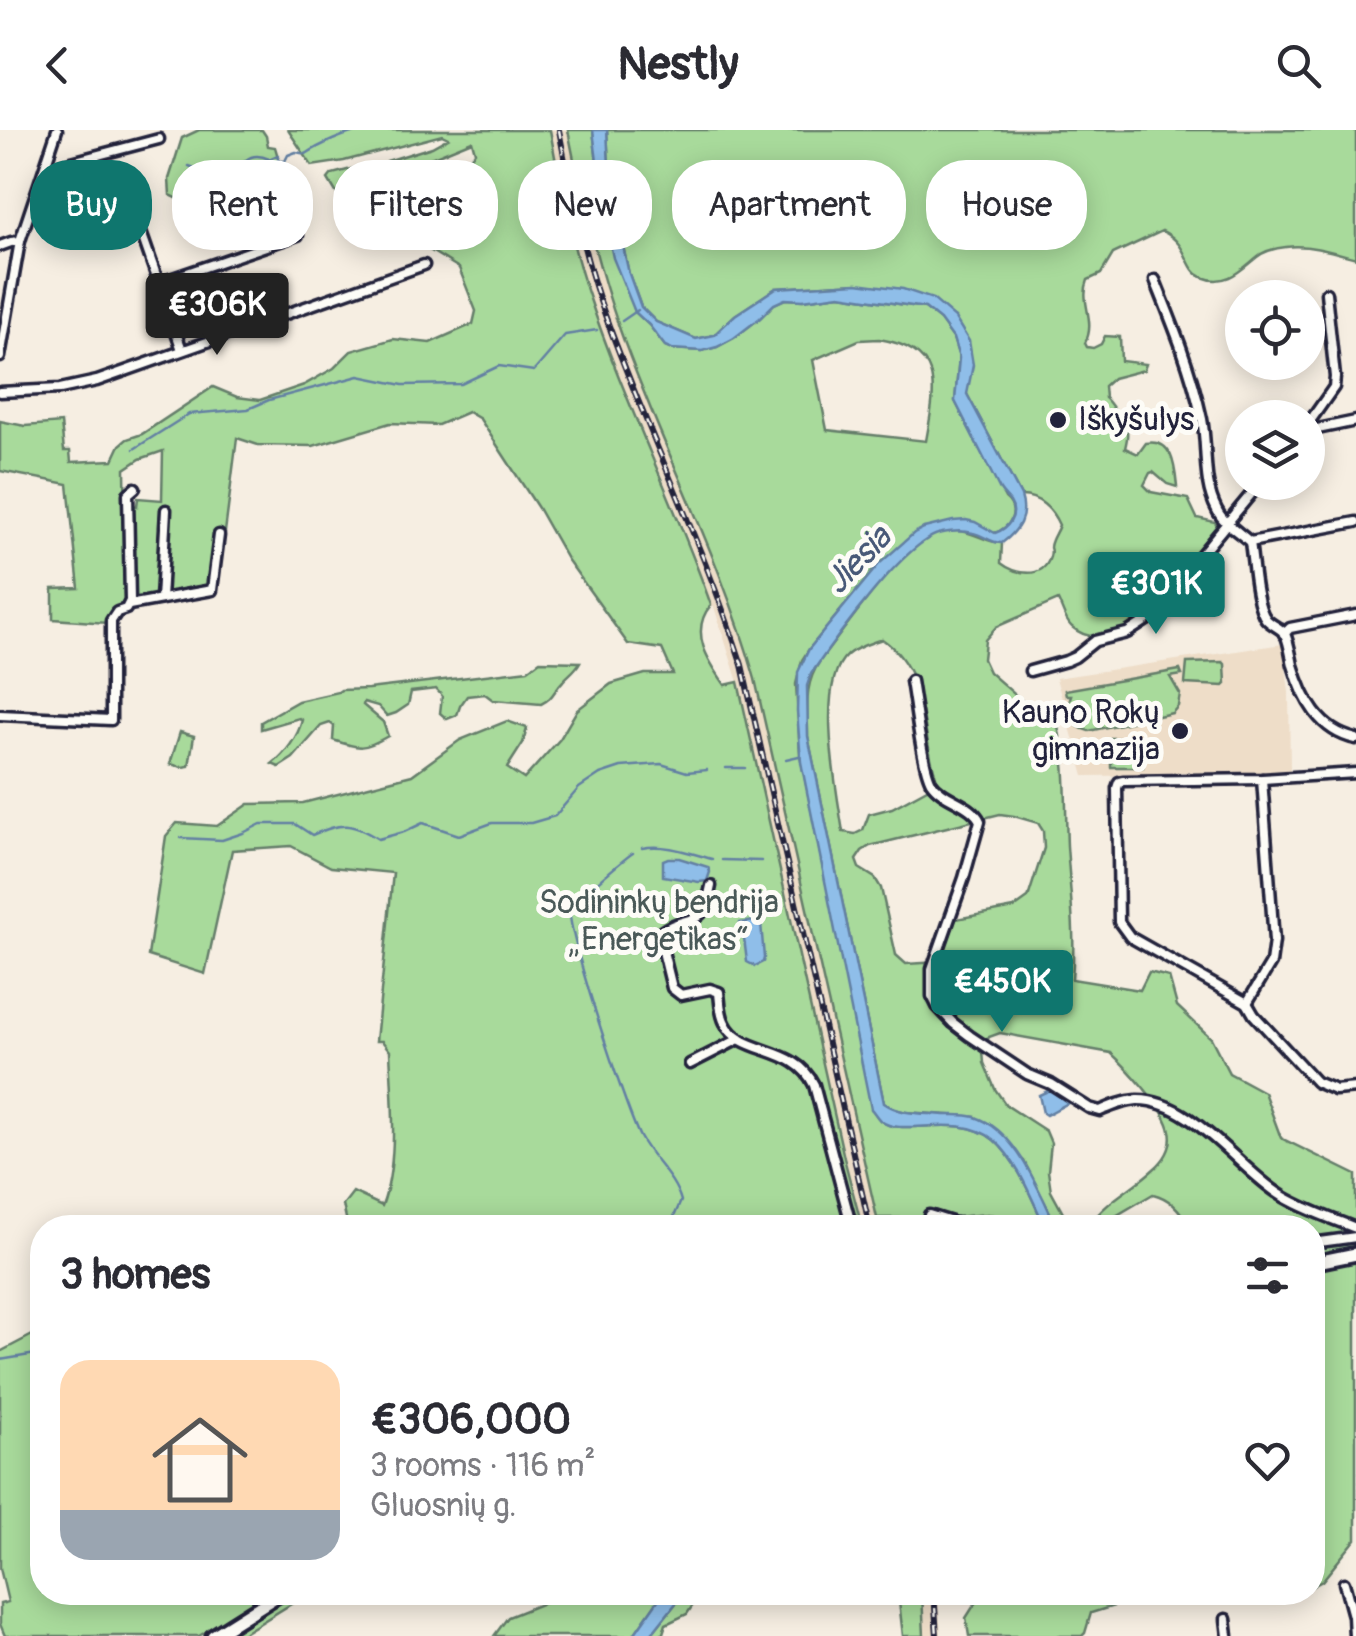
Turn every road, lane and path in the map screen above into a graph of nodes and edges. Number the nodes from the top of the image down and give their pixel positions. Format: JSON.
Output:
{"nodes":[{"id":1,"x":57,"y":130,"type":"edge"},
{"id":2,"x":159,"y":139,"type":"dead end"},
{"id":3,"x":49,"y":160,"type":"edge"},
{"id":4,"x":82,"y":160,"type":"edge"},
{"id":5,"x":30,"y":214,"type":"edge"},
{"id":6,"x":20,"y":241,"type":"junction"},
{"id":7,"x":0,"y":246,"type":"edge"},
{"id":8,"x":147,"y":250,"type":"edge"},
{"id":9,"x":255,"y":250,"type":"edge"},
{"id":10,"x":424,"y":265,"type":"dead end"},
{"id":11,"x":1155,"y":280,"type":"dead end"},
{"id":12,"x":158,"y":284,"type":"junction"},
{"id":13,"x":1326,"y":293,"type":"dead end"},
{"id":14,"x":182,"y":350,"type":"junction"},
{"id":15,"x":0,"y":357,"type":"edge"},
{"id":16,"x":0,"y":392,"type":"edge"},
{"id":17,"x":1325,"y":401,"type":"edge"},
{"id":18,"x":1356,"y":421,"type":"edge"},
{"id":19,"x":1325,"y":426,"type":"edge"},
{"id":20,"x":135,"y":488,"type":"dead end"},
{"id":21,"x":1247,"y":500,"type":"edge"},
{"id":22,"x":166,"y":510,"type":"dead end"},
{"id":23,"x":1356,"y":522,"type":"edge"},
{"id":24,"x":1228,"y":523,"type":"junction"},
{"id":25,"x":218,"y":534,"type":"dead end"},
{"id":26,"x":1250,"y":542,"type":"junction"},
{"id":27,"x":161,"y":599,"type":"junction"},
{"id":28,"x":129,"y":604,"type":"junction"},
{"id":29,"x":1356,"y":615,"type":"edge"},
{"id":30,"x":1284,"y":634,"type":"junction"},
{"id":31,"x":1030,"y":671,"type":"dead end"},
{"id":32,"x":911,"y":681,"type":"dead end"},
{"id":33,"x":0,"y":715,"type":"edge"},
{"id":34,"x":1356,"y":740,"type":"edge"},
{"id":35,"x":1356,"y":773,"type":"edge"},
{"id":36,"x":1262,"y":780,"type":"junction"},
{"id":37,"x":712,"y":886,"type":"dead end"},
{"id":38,"x":1247,"y":1003,"type":"junction"},
{"id":39,"x":739,"y":1038,"type":"junction"},
{"id":40,"x":690,"y":1064,"type":"dead end"},
{"id":41,"x":1356,"y":1088,"type":"edge"},
{"id":42,"x":849,"y":1215,"type":"edge"},
{"id":43,"x":1356,"y":1228,"type":"edge"},
{"id":44,"x":1356,"y":1237,"type":"edge"},
{"id":45,"x":1325,"y":1241,"type":"edge"},
{"id":46,"x":1356,"y":1254,"type":"edge"},
{"id":47,"x":1325,"y":1260,"type":"edge"},
{"id":48,"x":1344,"y":1582,"type":"dead end"},
{"id":49,"x":262,"y":1605,"type":"edge"},
{"id":50,"x":1226,"y":1619,"type":"dead end"},
{"id":51,"x":213,"y":1636,"type":"edge"},
{"id":52,"x":1228,"y":1636,"type":"edge"},
{"id":53,"x":1354,"y":1636,"type":"edge"}],
"edges":[{"from":1,"to":3,"type":"street"},
{"from":2,"to":4,"type":"street"},
{"from":5,"to":6,"type":"street"},
{"from":6,"to":7,"type":"street"},
{"from":6,"to":15,"type":"street"},
{"from":8,"to":12,"type":"street"},
{"from":9,"to":12,"type":"street"},
{"from":10,"to":14,"type":"street"},
{"from":11,"to":24,"type":"street"},
{"from":12,"to":14,"type":"street"},
{"from":13,"to":17,"type":"street"},
{"from":14,"to":16,"type":"street"},
{"from":18,"to":19,"type":"street"},
{"from":20,"to":28,"type":"street"},
{"from":21,"to":24,"type":"street"},
{"from":22,"to":27,"type":"street"},
{"from":23,"to":26,"type":"street"},
{"from":24,"to":26,"type":"street"},
{"from":24,"to":31,"type":"street"},
{"from":25,"to":27,"type":"street"},
{"from":26,"to":30,"type":"street"},
{"from":27,"to":28,"type":"street"},
{"from":28,"to":33,"type":"street"},
{"from":29,"to":30,"type":"street"},
{"from":30,"to":34,"type":"street"},
{"from":32,"to":43,"type":"street"},
{"from":35,"to":36,"type":"street"},
{"from":36,"to":38,"type":"street"},
{"from":36,"to":38,"type":"street"},
{"from":37,"to":39,"type":"street"},
{"from":38,"to":41,"type":"street"},
{"from":39,"to":40,"type":"street"},
{"from":39,"to":42,"type":"street"},
{"from":44,"to":45,"type":"street"},
{"from":46,"to":47,"type":"main road"},
{"from":48,"to":53,"type":"street"},
{"from":49,"to":51,"type":"main road"},
{"from":50,"to":52,"type":"street"}]}
